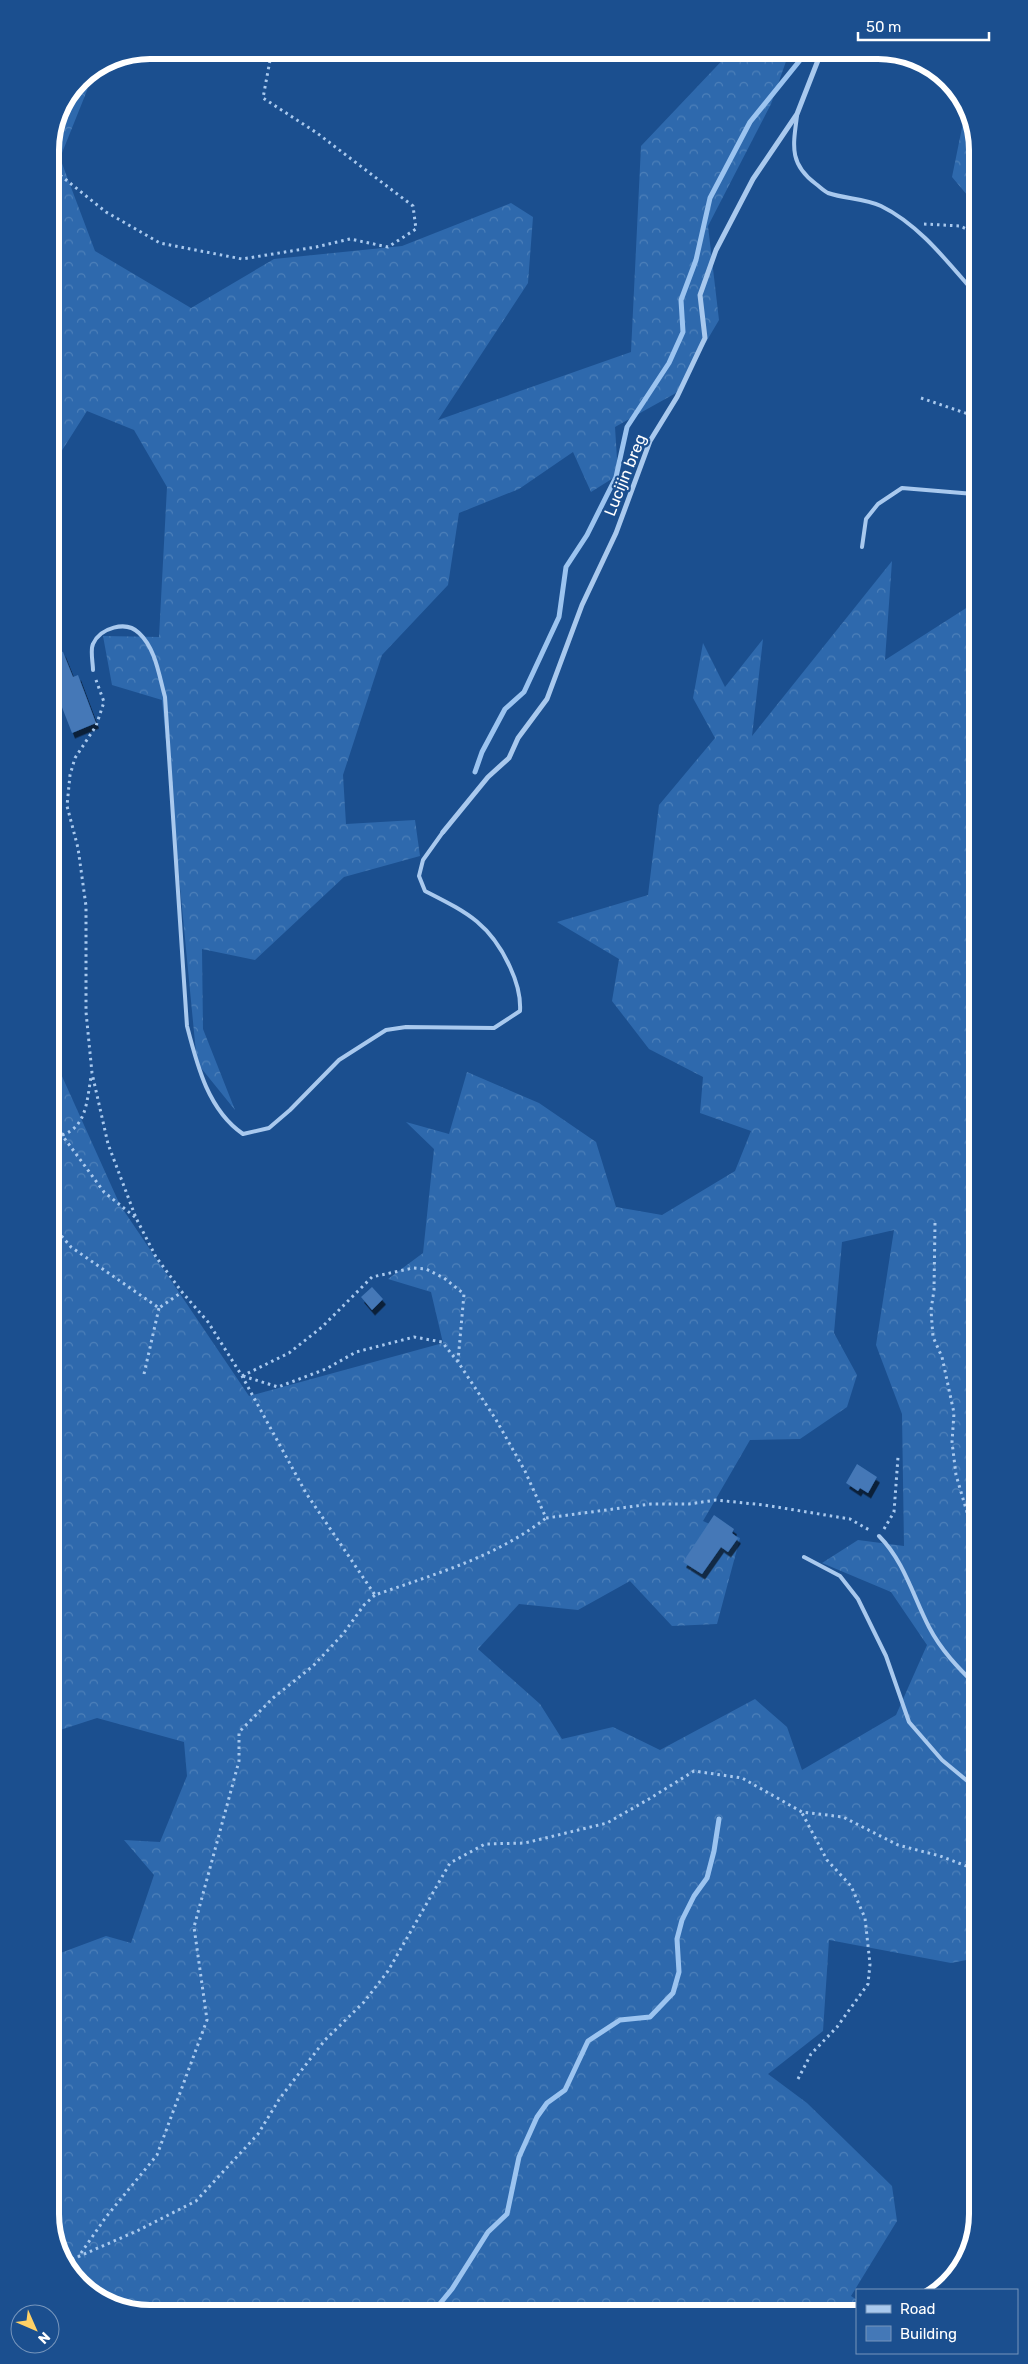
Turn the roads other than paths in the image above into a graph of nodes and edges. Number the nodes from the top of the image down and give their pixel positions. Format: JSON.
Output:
{"nodes":[{"id":1,"x":818,"y":59,"type":"edge"},
{"id":2,"x":797,"y":114,"type":"junction"},
{"id":3,"x":969,"y":286,"type":"edge"},
{"id":4,"x":969,"y":494,"type":"edge"},
{"id":5,"x":862,"y":547,"type":"dead end"},
{"id":6,"x":93,"y":670,"type":"road end"},
{"id":7,"x":442,"y":832,"type":"joint"},
{"id":8,"x":879,"y":1536,"type":"road end"},
{"id":9,"x":804,"y":1557,"type":"dead end"},
{"id":10,"x":969,"y":1678,"type":"edge"},
{"id":11,"x":969,"y":1782,"type":"edge"}],
"edges":[{"from":1,"to":2,"type":"street","name":"Lucijin breg"},
{"from":2,"to":3,"type":"lane","name":"Lucijin breg"},
{"from":2,"to":7,"type":"street","name":"Lucijin breg"},
{"from":4,"to":5,"type":"lane"},
{"from":6,"to":7,"type":"lane"},
{"from":8,"to":10,"type":"lane"},
{"from":9,"to":11,"type":"lane"}]}
